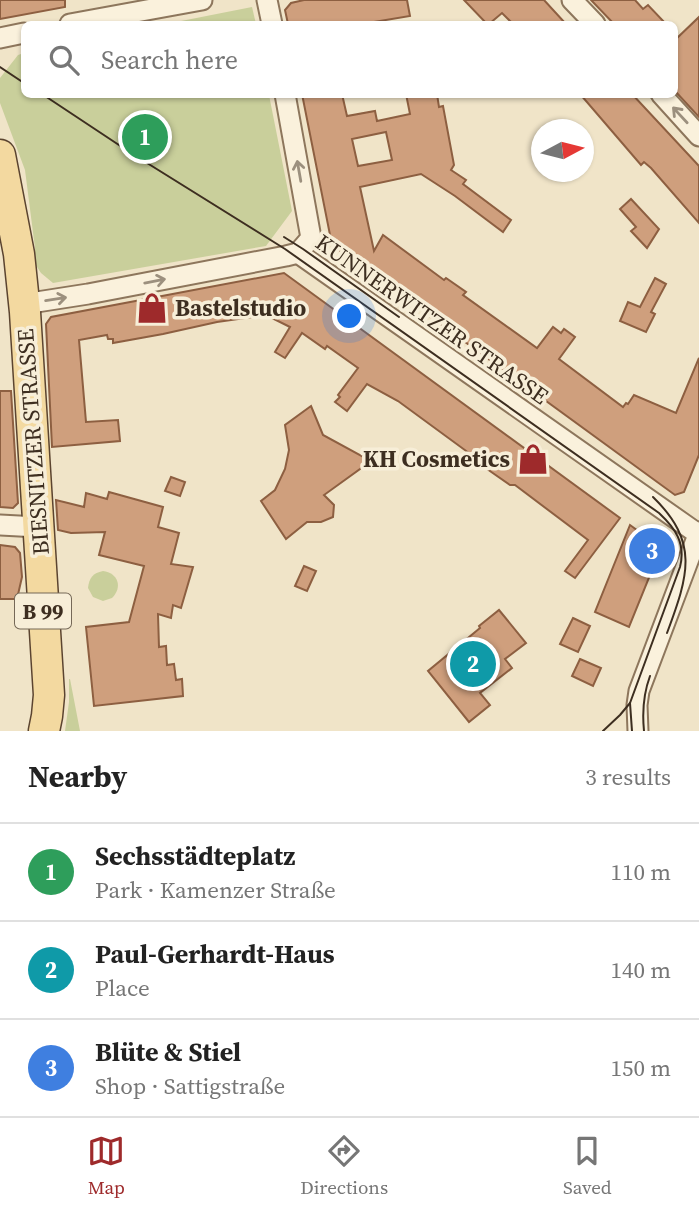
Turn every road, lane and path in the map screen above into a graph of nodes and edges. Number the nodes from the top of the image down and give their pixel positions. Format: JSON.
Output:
{"nodes":[{"id":1,"x":202,"y":0,"type":"edge"},
{"id":2,"x":267,"y":0,"type":"edge"},
{"id":3,"x":572,"y":0,"type":"edge"},
{"id":4,"x":86,"y":21,"type":"edge"},
{"id":5,"x":271,"y":21,"type":"edge"},
{"id":6,"x":592,"y":21,"type":"edge"},
{"id":7,"x":21,"y":34,"type":"edge"},
{"id":8,"x":0,"y":38,"type":"edge"},
{"id":9,"x":286,"y":98,"type":"edge"},
{"id":10,"x":665,"y":98,"type":"edge"},
{"id":11,"x":699,"y":136,"type":"edge"},
{"id":12,"x":0,"y":155,"type":"edge"},
{"id":13,"x":298,"y":253,"type":"junction"},
{"id":14,"x":24,"y":304,"type":"junction"},
{"id":15,"x":0,"y":524,"type":"edge"},
{"id":16,"x":38,"y":527,"type":"junction"},
{"id":17,"x":698,"y":533,"type":"edge"},
{"id":18,"x":44,"y":731,"type":"edge"},
{"id":19,"x":638,"y":731,"type":"edge"}],
"edges":[{"from":1,"to":4,"type":"street"},
{"from":2,"to":5,"type":"street"},
{"from":3,"to":6,"type":"street"},
{"from":7,"to":8,"type":"street"},
{"from":13,"to":9,"type":"street","one_way":true},
{"from":11,"to":10,"type":"street","one_way":true},
{"from":12,"to":14,"type":"main road","name":"BIESNITZER STRASSE","number":"B 99"},
{"from":14,"to":13,"type":"street","name":"KUNNERWITZER STRASSE","one_way":true},
{"from":13,"to":17,"type":"street","name":"KUNNERWITZER STRASSE"},
{"from":14,"to":16,"type":"main road","name":"BIESNITZER STRASSE","number":"B 99"},
{"from":15,"to":16,"type":"street"},
{"from":16,"to":18,"type":"main road","name":"BIESNITZER STRASSE","number":"B 99"},
{"from":17,"to":19,"type":"street"}]}
